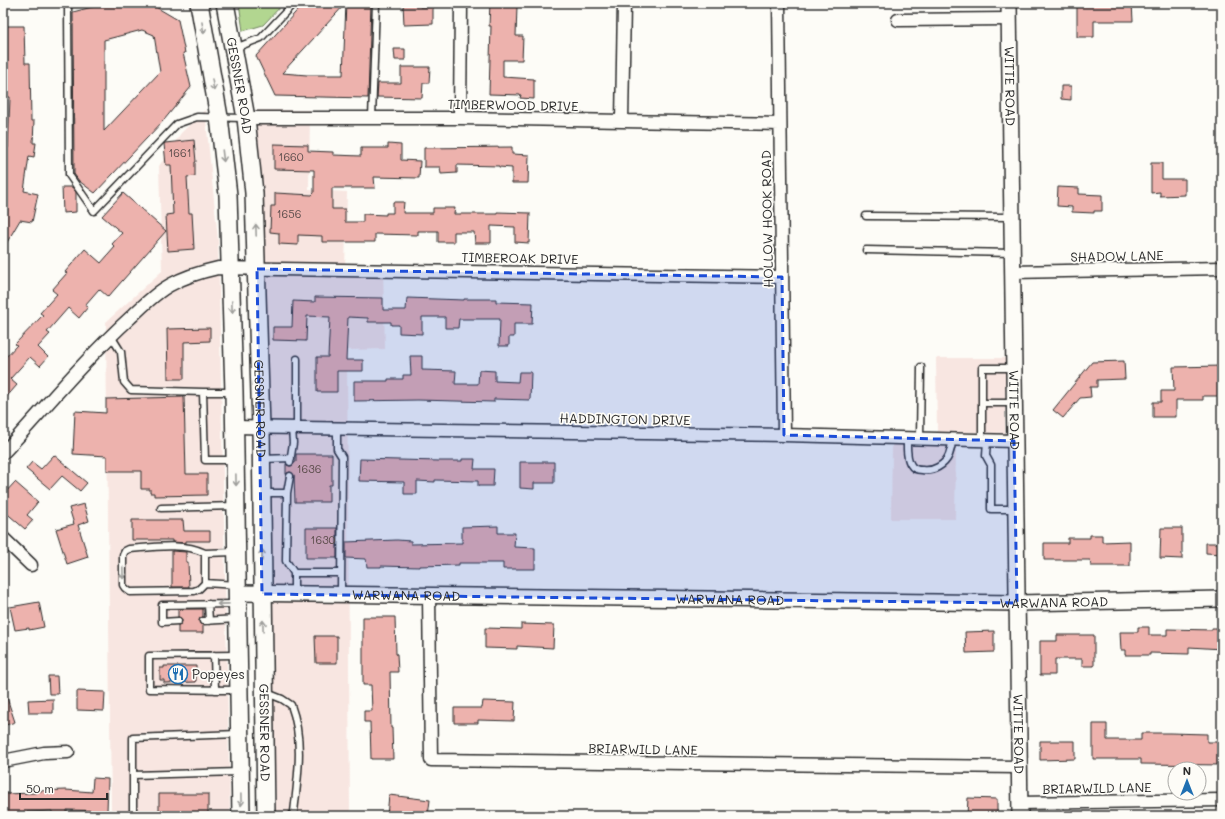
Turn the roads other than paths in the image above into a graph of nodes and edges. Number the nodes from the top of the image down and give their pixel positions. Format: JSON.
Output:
{"nodes":[{"id":1,"x":72,"y":3,"type":"edge"},
{"id":2,"x":199,"y":3,"type":"edge"},
{"id":3,"x":225,"y":3,"type":"edge"},
{"id":4,"x":294,"y":3,"type":"edge"},
{"id":5,"x":376,"y":3,"type":"edge"},
{"id":6,"x":461,"y":3,"type":"edge"},
{"id":7,"x":624,"y":3,"type":"edge"},
{"id":8,"x":778,"y":3,"type":"edge"},
{"id":9,"x":1008,"y":3,"type":"edge"},
{"id":10,"x":1009,"y":19,"type":"junction"},
{"id":11,"x":898,"y":20,"type":"dead end"},
{"id":12,"x":234,"y":48,"type":"junction"},
{"id":13,"x":218,"y":117,"type":"junction"},
{"id":14,"x":246,"y":118,"type":"junction"},
{"id":15,"x":372,"y":118,"type":"junction"},
{"id":16,"x":460,"y":118,"type":"junction"},
{"id":17,"x":622,"y":121,"type":"junction"},
{"id":18,"x":780,"y":124,"type":"junction"},
{"id":19,"x":866,"y":216,"type":"dead end"},
{"id":20,"x":1011,"y":217,"type":"junction"},
{"id":21,"x":866,"y":250,"type":"dead end"},
{"id":22,"x":1012,"y":253,"type":"junction"},
{"id":23,"x":231,"y":268,"type":"junction"},
{"id":24,"x":1222,"y":268,"type":"edge"},
{"id":25,"x":257,"y":269,"type":"junction"},
{"id":26,"x":1012,"y":272,"type":"junction"},
{"id":27,"x":782,"y":276,"type":"junction"},
{"id":28,"x":111,"y":336,"type":"junction"},
{"id":29,"x":297,"y":359,"type":"dead end"},
{"id":30,"x":921,"y":367,"type":"dead end"},
{"id":31,"x":1013,"y":368,"type":"junction"},
{"id":32,"x":203,"y":392,"type":"junction"},
{"id":33,"x":234,"y":392,"type":"junction"},
{"id":34,"x":982,"y":403,"type":"junction"},
{"id":35,"x":1014,"y":403,"type":"junction"},
{"id":36,"x":235,"y":427,"type":"junction"},
{"id":37,"x":261,"y":428,"type":"junction"},
{"id":38,"x":295,"y":428,"type":"junction"},
{"id":39,"x":337,"y":429,"type":"junction"},
{"id":40,"x":784,"y":435,"type":"junction"},
{"id":41,"x":907,"y":438,"type":"junction"},
{"id":42,"x":920,"y":438,"type":"junction"},
{"id":43,"x":952,"y":440,"type":"junction"},
{"id":44,"x":984,"y":440,"type":"junction"},
{"id":45,"x":1014,"y":441,"type":"junction"},
{"id":46,"x":3,"y":453,"type":"edge"},
{"id":47,"x":262,"y":459,"type":"junction"},
{"id":48,"x":236,"y":460,"type":"junction"},
{"id":49,"x":290,"y":476,"type":"dead end"},
{"id":50,"x":262,"y":493,"type":"junction"},
{"id":51,"x":287,"y":493,"type":"junction"},
{"id":52,"x":236,"y":506,"type":"junction"},
{"id":53,"x":162,"y":508,"type":"dead end"},
{"id":54,"x":1015,"y":509,"type":"junction"},
{"id":55,"x":3,"y":538,"type":"edge"},
{"id":56,"x":237,"y":552,"type":"junction"},
{"id":57,"x":205,"y":553,"type":"junction"},
{"id":58,"x":31,"y":565,"type":"dead end"},
{"id":59,"x":294,"y":573,"type":"junction"},
{"id":60,"x":341,"y":573,"type":"junction"},
{"id":61,"x":205,"y":583,"type":"junction"},
{"id":62,"x":260,"y":589,"type":"junction"},
{"id":63,"x":294,"y":595,"type":"junction"},
{"id":64,"x":341,"y":595,"type":"junction"},
{"id":65,"x":429,"y":596,"type":"junction"},
{"id":66,"x":239,"y":598,"type":"junction"},
{"id":67,"x":1222,"y":599,"type":"edge"},
{"id":68,"x":1017,"y":603,"type":"junction"},
{"id":69,"x":208,"y":604,"type":"junction"},
{"id":70,"x":178,"y":621,"type":"dead end"},
{"id":71,"x":214,"y":655,"type":"junction"},
{"id":72,"x":239,"y":655,"type":"junction"},
{"id":73,"x":215,"y":690,"type":"junction"},
{"id":74,"x":239,"y":690,"type":"junction"},
{"id":75,"x":264,"y":692,"type":"junction"},
{"id":76,"x":240,"y":734,"type":"junction"},
{"id":77,"x":68,"y":752,"type":"dead end"},
{"id":78,"x":3,"y":761,"type":"edge"},
{"id":79,"x":1019,"y":767,"type":"junction"},
{"id":80,"x":240,"y":772,"type":"junction"},
{"id":81,"x":133,"y":775,"type":"junction"},
{"id":82,"x":1222,"y":800,"type":"edge"},
{"id":83,"x":1020,"y":810,"type":"edge"},
{"id":84,"x":133,"y":816,"type":"edge"},
{"id":85,"x":241,"y":816,"type":"edge"},
{"id":86,"x":266,"y":816,"type":"edge"},
{"id":87,"x":291,"y":816,"type":"edge"}],
"edges":[{"from":1,"to":13,"type":"lane"},
{"from":2,"to":13,"type":"main road","name":"GESSNER ROAD","one_way":true},
{"from":3,"to":12,"type":"main road","name":"GESSNER ROAD"},
{"from":4,"to":12,"type":"lane"},
{"from":5,"to":15,"type":"lane"},
{"from":6,"to":16,"type":"street"},
{"from":7,"to":17,"type":"street"},
{"from":8,"to":18,"type":"street","name":"HOLLOW HOOK ROAD"},
{"from":9,"to":10,"type":"street","name":"WITTE ROAD"},
{"from":10,"to":11,"type":"street"},
{"from":10,"to":20,"type":"street","name":"WITTE ROAD"},
{"from":12,"to":14,"type":"main road","name":"GESSNER ROAD"},
{"from":13,"to":14,"type":"lane"},
{"from":13,"to":23,"type":"main road","name":"GESSNER ROAD","one_way":true},
{"from":14,"to":15,"type":"street","name":"TIMBERWOOD DRIVE"},
{"from":25,"to":14,"type":"main road","name":"GESSNER ROAD","one_way":true},
{"from":15,"to":16,"type":"street","name":"TIMBERWOOD DRIVE"},
{"from":16,"to":17,"type":"street","name":"TIMBERWOOD DRIVE"},
{"from":17,"to":18,"type":"street","name":"TIMBERWOOD DRIVE"},
{"from":18,"to":27,"type":"street","name":"HOLLOW HOOK ROAD"},
{"from":19,"to":20,"type":"lane"},
{"from":20,"to":22,"type":"street","name":"WITTE ROAD"},
{"from":21,"to":22,"type":"lane"},
{"from":22,"to":26,"type":"street","name":"WITTE ROAD"},
{"from":23,"to":25,"type":"street","name":"TIMBEROAK DRIVE"},
{"from":23,"to":28,"type":"street","name":"TIMBEROAK DRIVE"},
{"from":23,"to":33,"type":"main road","name":"GESSNER ROAD","one_way":true},
{"from":24,"to":26,"type":"street","name":"SHADOW LANE"},
{"from":25,"to":27,"type":"street","name":"TIMBEROAK DRIVE"},
{"from":25,"to":37,"type":"main road","name":"GESSNER ROAD"},
{"from":26,"to":31,"type":"street","name":"WITTE ROAD"},
{"from":27,"to":40,"type":"street","name":"HOLLOW HOOK ROAD"},
{"from":28,"to":32,"type":"lane"},
{"from":28,"to":46,"type":"street","name":"TIMBEROAK DRIVE"},
{"from":29,"to":38,"type":"lane"},
{"from":30,"to":42,"type":"lane"},
{"from":31,"to":34,"type":"lane"},
{"from":31,"to":35,"type":"street","name":"WITTE ROAD"},
{"from":32,"to":33,"type":"lane"},
{"from":32,"to":48,"type":"lane"},
{"from":33,"to":36,"type":"main road","name":"GESSNER ROAD"},
{"from":34,"to":35,"type":"lane"},
{"from":34,"to":44,"type":"lane"},
{"from":35,"to":45,"type":"street","name":"WITTE ROAD"},
{"from":36,"to":37,"type":"street","name":"HADDINGTON DRIVE"},
{"from":36,"to":48,"type":"main road","name":"GESSNER ROAD"},
{"from":37,"to":38,"type":"street","name":"HADDINGTON DRIVE"},
{"from":37,"to":47,"type":"main road","name":"GESSNER ROAD"},
{"from":38,"to":39,"type":"street","name":"HADDINGTON DRIVE"},
{"from":38,"to":47,"type":"lane"},
{"from":39,"to":40,"type":"street","name":"HADDINGTON DRIVE"},
{"from":39,"to":60,"type":"lane"},
{"from":40,"to":41,"type":"street","name":"HADDINGTON DRIVE"},
{"from":41,"to":42,"type":"street","name":"HADDINGTON DRIVE"},
{"from":41,"to":43,"type":"lane"},
{"from":42,"to":43,"type":"street","name":"HADDINGTON DRIVE"},
{"from":43,"to":44,"type":"street","name":"HADDINGTON DRIVE"},
{"from":44,"to":45,"type":"street","name":"HADDINGTON DRIVE"},
{"from":44,"to":54,"type":"lane"},
{"from":45,"to":54,"type":"street","name":"WITTE ROAD"},
{"from":47,"to":50,"type":"main road","name":"GESSNER ROAD"},
{"from":48,"to":52,"type":"main road","name":"GESSNER ROAD","one_way":true},
{"from":49,"to":51,"type":"lane"},
{"from":50,"to":51,"type":"lane"},
{"from":62,"to":50,"type":"main road","name":"GESSNER ROAD","one_way":true},
{"from":51,"to":59,"type":"lane"},
{"from":52,"to":53,"type":"lane"},
{"from":52,"to":56,"type":"main road","name":"GESSNER ROAD"},
{"from":54,"to":68,"type":"street","name":"WITTE ROAD"},
{"from":55,"to":58,"type":"street"},
{"from":56,"to":57,"type":"lane"},
{"from":56,"to":66,"type":"main road","name":"GESSNER ROAD"},
{"from":57,"to":61,"type":"lane"},
{"from":57,"to":61,"type":"lane","one_way":true},
{"from":59,"to":60,"type":"lane"},
{"from":59,"to":63,"type":"lane"},
{"from":60,"to":64,"type":"lane"},
{"from":61,"to":66,"type":"lane"},
{"from":62,"to":63,"type":"street","name":"WARWANA ROAD"},
{"from":62,"to":66,"type":"street","name":"WARWANA ROAD"},
{"from":75,"to":62,"type":"main road","name":"GESSNER ROAD","one_way":true},
{"from":63,"to":64,"type":"street","name":"WARWANA ROAD"},
{"from":64,"to":65,"type":"street","name":"WARWANA ROAD"},
{"from":65,"to":68,"type":"street","name":"WARWANA ROAD"},
{"from":65,"to":79,"type":"street","name":"BRIARWILD LANE"},
{"from":66,"to":69,"type":"lane","one_way":true},
{"from":66,"to":69,"type":"lane"},
{"from":66,"to":72,"type":"main road","name":"GESSNER ROAD"},
{"from":67,"to":68,"type":"street","name":"WARWANA ROAD"},
{"from":68,"to":79,"type":"street","name":"WITTE ROAD"},
{"from":69,"to":70,"type":"lane"},
{"from":71,"to":72,"type":"lane"},
{"from":71,"to":73,"type":"lane"},
{"from":71,"to":73,"type":"lane"},
{"from":72,"to":74,"type":"main road","name":"GESSNER ROAD"},
{"from":73,"to":74,"type":"lane"},
{"from":74,"to":76,"type":"main road","name":"GESSNER ROAD"},
{"from":75,"to":86,"type":"main road","name":"GESSNER ROAD"},
{"from":75,"to":87,"type":"lane"},
{"from":76,"to":80,"type":"main road","name":"GESSNER ROAD"},
{"from":76,"to":81,"type":"lane"},
{"from":77,"to":78,"type":"street"},
{"from":79,"to":83,"type":"street","name":"WITTE ROAD"},
{"from":80,"to":81,"type":"lane"},
{"from":80,"to":85,"type":"main road","name":"GESSNER ROAD","one_way":true},
{"from":81,"to":84,"type":"lane"},
{"from":82,"to":83,"type":"street","name":"BRIARWILD LANE"}]}
